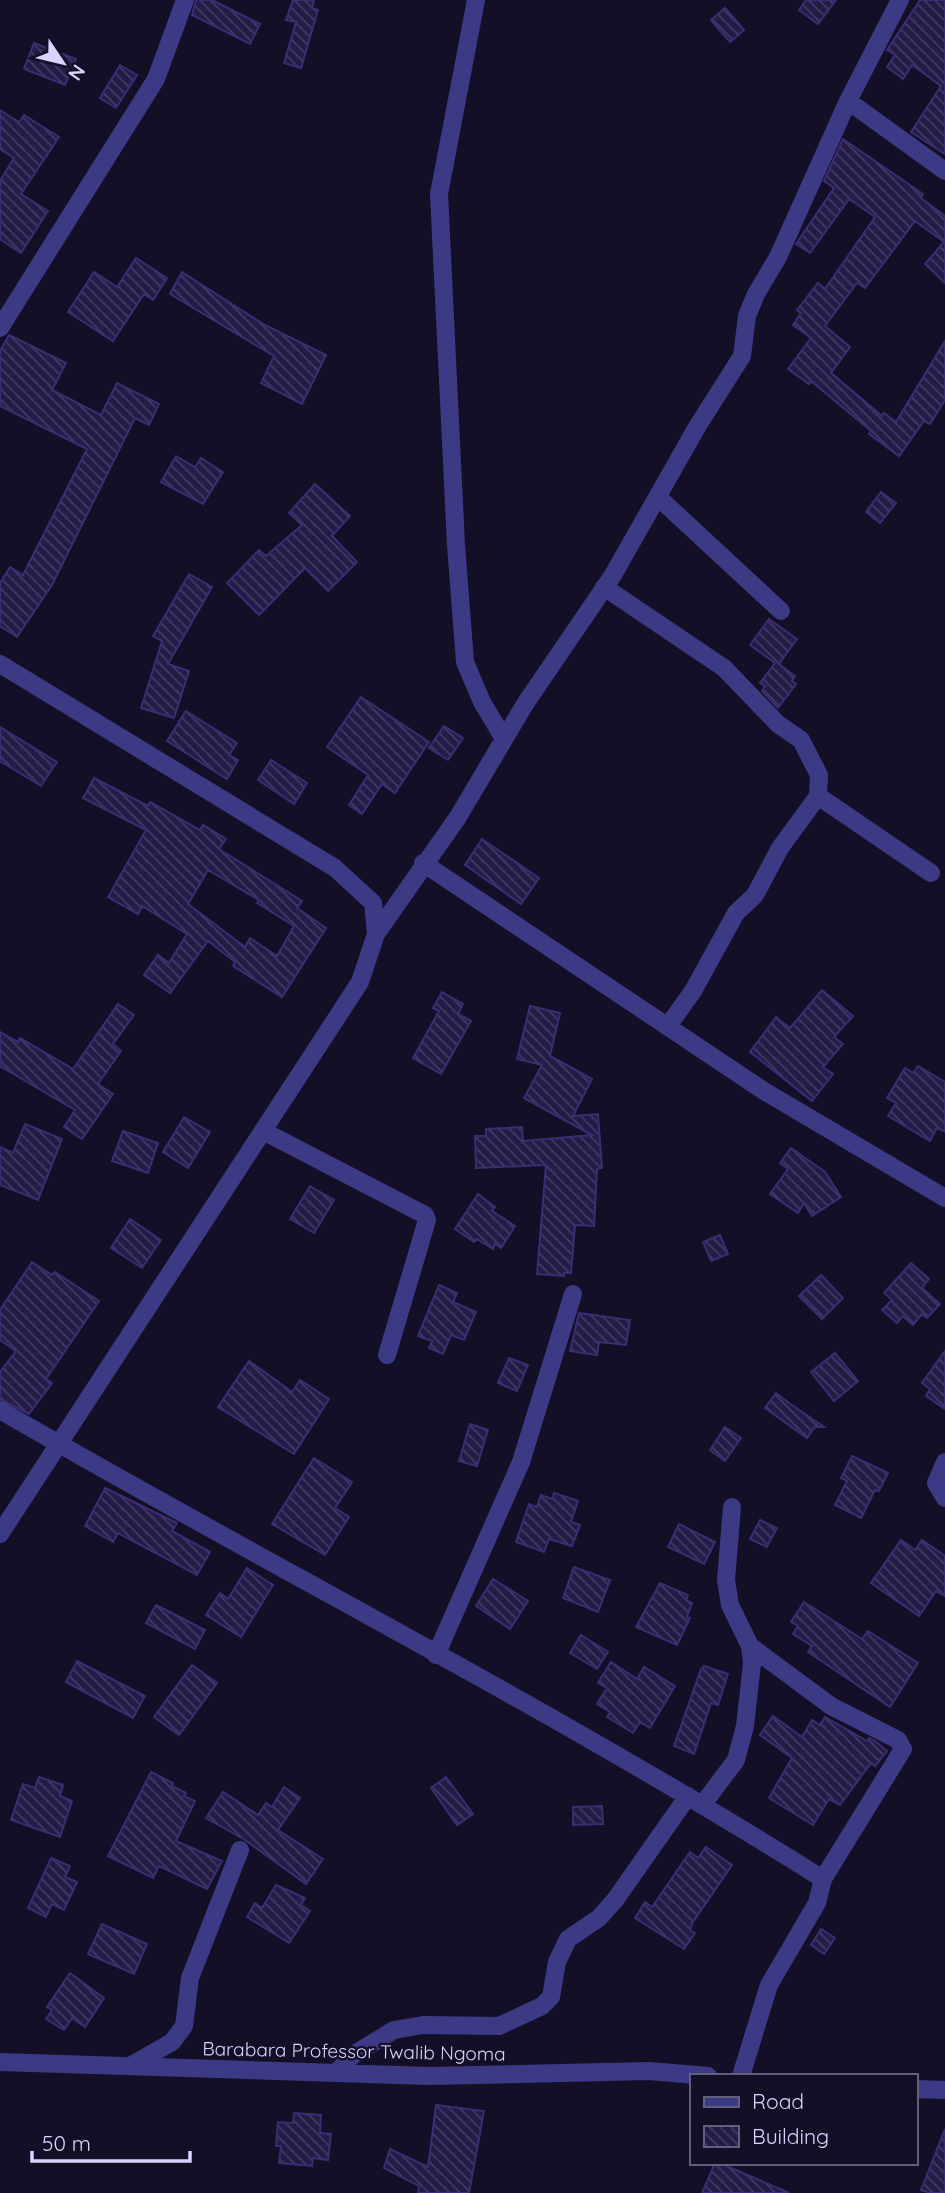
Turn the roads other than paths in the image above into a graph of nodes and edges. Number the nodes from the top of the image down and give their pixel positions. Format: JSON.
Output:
{"nodes":[{"id":1,"x":477,"y":0,"type":"edge"},
{"id":2,"x":900,"y":0,"type":"edge"},
{"id":3,"x":182,"y":1,"type":"edge"},
{"id":4,"x":848,"y":100,"type":"junction"},
{"id":5,"x":945,"y":171,"type":"edge"},
{"id":6,"x":0,"y":328,"type":"edge"},
{"id":7,"x":659,"y":498,"type":"junction"},
{"id":8,"x":604,"y":587,"type":"junction"},
{"id":9,"x":781,"y":611,"type":"dead end"},
{"id":10,"x":0,"y":664,"type":"edge"},
{"id":11,"x":504,"y":739,"type":"junction"},
{"id":12,"x":818,"y":796,"type":"junction"},
{"id":13,"x":423,"y":863,"type":"junction"},
{"id":14,"x":931,"y":873,"type":"dead end"},
{"id":15,"x":376,"y":934,"type":"junction"},
{"id":16,"x":668,"y":1026,"type":"junction"},
{"id":17,"x":263,"y":1131,"type":"junction"},
{"id":18,"x":945,"y":1198,"type":"edge"},
{"id":19,"x":573,"y":1294,"type":"dead end"},
{"id":20,"x":387,"y":1355,"type":"dead end"},
{"id":21,"x":0,"y":1410,"type":"edge"},
{"id":22,"x":59,"y":1444,"type":"junction"},
{"id":23,"x":945,"y":1462,"type":"edge"},
{"id":24,"x":945,"y":1498,"type":"edge"},
{"id":25,"x":732,"y":1507,"type":"dead end"},
{"id":26,"x":0,"y":1534,"type":"edge"},
{"id":27,"x":750,"y":1646,"type":"junction"},
{"id":28,"x":436,"y":1655,"type":"junction"},
{"id":29,"x":695,"y":1800,"type":"junction"},
{"id":30,"x":240,"y":1850,"type":"dead end"},
{"id":31,"x":823,"y":1879,"type":"junction"},
{"id":32,"x":0,"y":2062,"type":"edge"},
{"id":33,"x":127,"y":2067,"type":"junction"},
{"id":34,"x":337,"y":2072,"type":"junction"},
{"id":35,"x":690,"y":2074,"type":"edge"},
{"id":36,"x":742,"y":2074,"type":"edge"},
{"id":37,"x":917,"y":2089,"type":"edge"},
{"id":38,"x":945,"y":2090,"type":"edge"}],
"edges":[{"from":1,"to":11,"type":"street"},
{"from":2,"to":4,"type":"street"},
{"from":3,"to":6,"type":"street"},
{"from":4,"to":5,"type":"street"},
{"from":4,"to":7,"type":"street"},
{"from":7,"to":8,"type":"street"},
{"from":7,"to":9,"type":"street"},
{"from":8,"to":11,"type":"street"},
{"from":8,"to":12,"type":"street"},
{"from":10,"to":15,"type":"street"},
{"from":11,"to":13,"type":"street"},
{"from":12,"to":14,"type":"street"},
{"from":12,"to":16,"type":"street"},
{"from":13,"to":15,"type":"street"},
{"from":13,"to":16,"type":"street"},
{"from":15,"to":17,"type":"street"},
{"from":16,"to":18,"type":"street"},
{"from":17,"to":20,"type":"street"},
{"from":17,"to":22,"type":"street"},
{"from":19,"to":28,"type":"street"},
{"from":21,"to":22,"type":"street"},
{"from":22,"to":26,"type":"street"},
{"from":22,"to":28,"type":"street"},
{"from":23,"to":24,"type":"street"},
{"from":25,"to":27,"type":"street"},
{"from":27,"to":29,"type":"street"},
{"from":27,"to":31,"type":"street"},
{"from":28,"to":29,"type":"street"},
{"from":29,"to":31,"type":"street"},
{"from":29,"to":34,"type":"street"},
{"from":30,"to":33,"type":"street"},
{"from":31,"to":36,"type":"street"},
{"from":32,"to":33,"type":"street","name":"Barabara Professor Twalib Ngoma"},
{"from":33,"to":34,"type":"street","name":"Barabara Professor Twalib Ngoma"},
{"from":34,"to":35,"type":"street","name":"Barabara Professor Twalib Ngoma"},
{"from":37,"to":38,"type":"street"}]}
